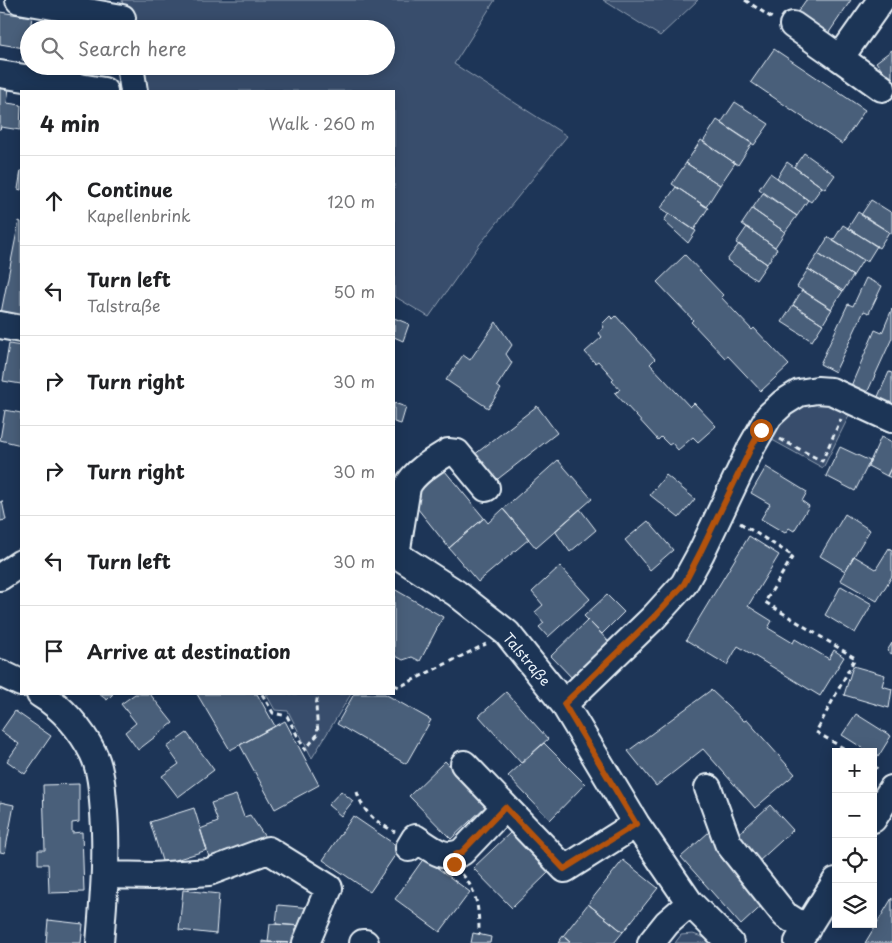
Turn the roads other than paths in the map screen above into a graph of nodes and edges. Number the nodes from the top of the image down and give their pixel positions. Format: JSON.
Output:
{"nodes":[{"id":1,"x":20,"y":0,"type":"edge"},
{"id":2,"x":880,"y":0,"type":"edge"},
{"id":3,"x":885,"y":0,"type":"edge"},
{"id":4,"x":892,"y":5,"type":"edge"},
{"id":5,"x":121,"y":16,"type":"edge"},
{"id":6,"x":792,"y":25,"type":"dead end"},
{"id":7,"x":840,"y":58,"type":"junction"},
{"id":8,"x":0,"y":74,"type":"edge"},
{"id":9,"x":131,"y":75,"type":"edge"},
{"id":10,"x":882,"y":88,"type":"dead end"},
{"id":11,"x":98,"y":90,"type":"edge"},
{"id":12,"x":134,"y":90,"type":"edge"},
{"id":13,"x":0,"y":325,"type":"edge"},
{"id":14,"x":20,"y":329,"type":"edge"},
{"id":15,"x":892,"y":419,"type":"edge"},
{"id":16,"x":486,"y":488,"type":"dead end"},
{"id":17,"x":395,"y":554,"type":"edge"},
{"id":18,"x":0,"y":673,"type":"edge"},
{"id":19,"x":20,"y":683,"type":"edge"},
{"id":20,"x":42,"y":695,"type":"edge"},
{"id":21,"x":564,"y":704,"type":"junction"},
{"id":22,"x":464,"y":764,"type":"dead end"},
{"id":23,"x":708,"y":788,"type":"dead end"},
{"id":24,"x":892,"y":788,"type":"edge"},
{"id":25,"x":505,"y":807,"type":"junction"},
{"id":26,"x":877,"y":812,"type":"edge"},
{"id":27,"x":636,"y":824,"type":"junction"},
{"id":28,"x":412,"y":843,"type":"road end"},
{"id":29,"x":106,"y":875,"type":"junction"},
{"id":30,"x":835,"y":883,"type":"edge"},
{"id":31,"x":690,"y":903,"type":"junction"},
{"id":32,"x":802,"y":936,"type":"edge"},
{"id":33,"x":100,"y":943,"type":"edge"},
{"id":34,"x":306,"y":943,"type":"edge"},
{"id":35,"x":651,"y":943,"type":"edge"},
{"id":36,"x":730,"y":943,"type":"edge"}],
"edges":[{"from":1,"to":5,"type":"street"},
{"from":2,"to":7,"type":"street"},
{"from":3,"to":4,"type":"street"},
{"from":6,"to":7,"type":"street"},
{"from":7,"to":10,"type":"street"},
{"from":8,"to":11,"type":"street"},
{"from":9,"to":12,"type":"street"},
{"from":13,"to":14,"type":"street"},
{"from":15,"to":21,"type":"street"},
{"from":16,"to":17,"type":"street"},
{"from":17,"to":21,"type":"street","name":"Talstraße"},
{"from":18,"to":19,"type":"street"},
{"from":20,"to":29,"type":"street"},
{"from":21,"to":27,"type":"street","name":"Talstraße"},
{"from":22,"to":25,"type":"street"},
{"from":23,"to":32,"type":"street"},
{"from":24,"to":26,"type":"street"},
{"from":25,"to":27,"type":"street"},
{"from":25,"to":28,"type":"street"},
{"from":27,"to":31,"type":"street","name":"Talstraße"},
{"from":29,"to":33,"type":"street"},
{"from":29,"to":34,"type":"street"},
{"from":30,"to":32,"type":"street"},
{"from":31,"to":35,"type":"street"},
{"from":31,"to":36,"type":"street","name":"Talstraße"}]}
